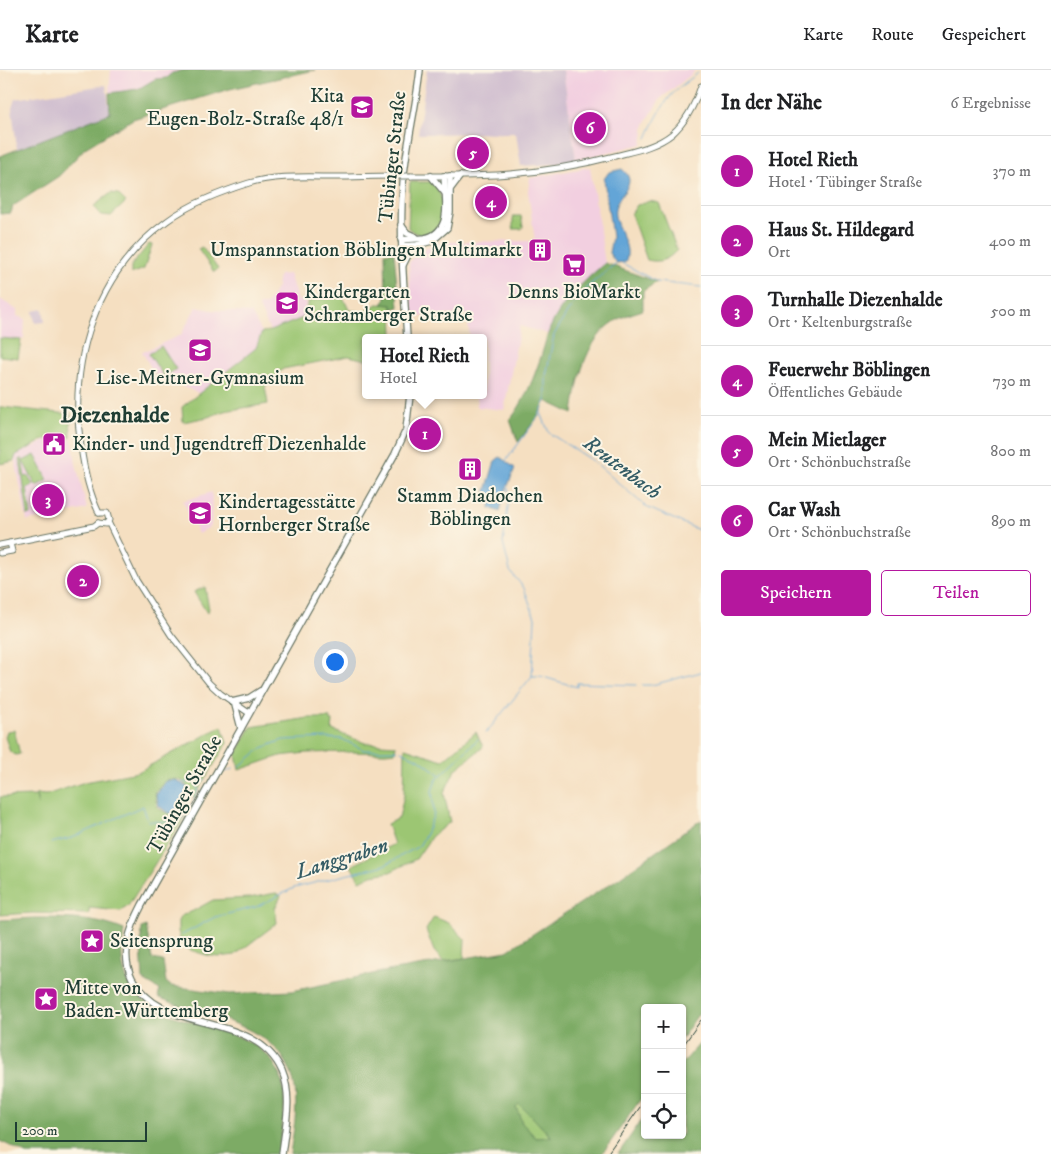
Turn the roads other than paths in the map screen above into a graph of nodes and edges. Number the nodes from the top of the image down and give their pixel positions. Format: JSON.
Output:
{"nodes":[{"id":1,"x":420,"y":70,"type":"edge"},
{"id":2,"x":701,"y":86,"type":"edge"},
{"id":3,"x":431,"y":176,"type":"junction"},
{"id":4,"x":447,"y":176,"type":"junction"},
{"id":5,"x":460,"y":176,"type":"junction"},
{"id":6,"x":451,"y":188,"type":"junction"},
{"id":7,"x":445,"y":193,"type":"junction"},
{"id":8,"x":401,"y":226,"type":"junction"},
{"id":9,"x":421,"y":238,"type":"junction"},
{"id":10,"x":402,"y":243,"type":"junction"},
{"id":11,"x":417,"y":245,"type":"junction"},
{"id":12,"x":402,"y":266,"type":"junction"},
{"id":13,"x":407,"y":334,"type":"edge"},
{"id":14,"x":410,"y":399,"type":"edge"},
{"id":15,"x":99,"y":513,"type":"junction"},
{"id":16,"x":108,"y":522,"type":"junction"},
{"id":17,"x":98,"y":523,"type":"junction"},
{"id":18,"x":10,"y":543,"type":"junction"},
{"id":19,"x":0,"y":545,"type":"edge"},
{"id":20,"x":0,"y":553,"type":"edge"},
{"id":21,"x":262,"y":690,"type":"junction"},
{"id":22,"x":234,"y":704,"type":"junction"},
{"id":23,"x":249,"y":713,"type":"junction"},
{"id":24,"x":241,"y":728,"type":"junction"},
{"id":25,"x":282,"y":1154,"type":"edge"}],
"edges":[{"from":1,"to":8,"type":"main road","name":"Tübinger Straße"},
{"from":2,"to":5,"type":"street"},
{"from":3,"to":4,"type":"street"},
{"from":3,"to":7,"type":"main road"},
{"from":3,"to":15,"type":"street","bridge":true},
{"from":4,"to":5,"type":"street"},
{"from":4,"to":6,"type":"main road"},
{"from":4,"to":7,"type":"main road"},
{"from":5,"to":6,"type":"main road"},
{"from":6,"to":11,"type":"main road"},
{"from":7,"to":9,"type":"main road"},
{"from":8,"to":9,"type":"main road"},
{"from":8,"to":10,"type":"main road","name":"Tübinger Straße"},
{"from":9,"to":10,"type":"main road"},
{"from":10,"to":11,"type":"main road"},
{"from":10,"to":12,"type":"main road","name":"Tübinger Straße"},
{"from":11,"to":12,"type":"main road"},
{"from":12,"to":13,"type":"main road","name":"Tübinger Straße"},
{"from":14,"to":21,"type":"main road","name":"Tübinger Straße"},
{"from":15,"to":16,"type":"street"},
{"from":15,"to":17,"type":"street"},
{"from":16,"to":17,"type":"street"},
{"from":16,"to":22,"type":"street"},
{"from":17,"to":18,"type":"street"},
{"from":18,"to":19,"type":"street"},
{"from":18,"to":20,"type":"street"},
{"from":21,"to":22,"type":"main road"},
{"from":21,"to":23,"type":"main road","name":"Tübinger Straße"},
{"from":22,"to":23,"type":"street"},
{"from":22,"to":24,"type":"main road"},
{"from":23,"to":24,"type":"main road","name":"Tübinger Straße"},
{"from":24,"to":25,"type":"main road","name":"Tübinger Straße"}]}
